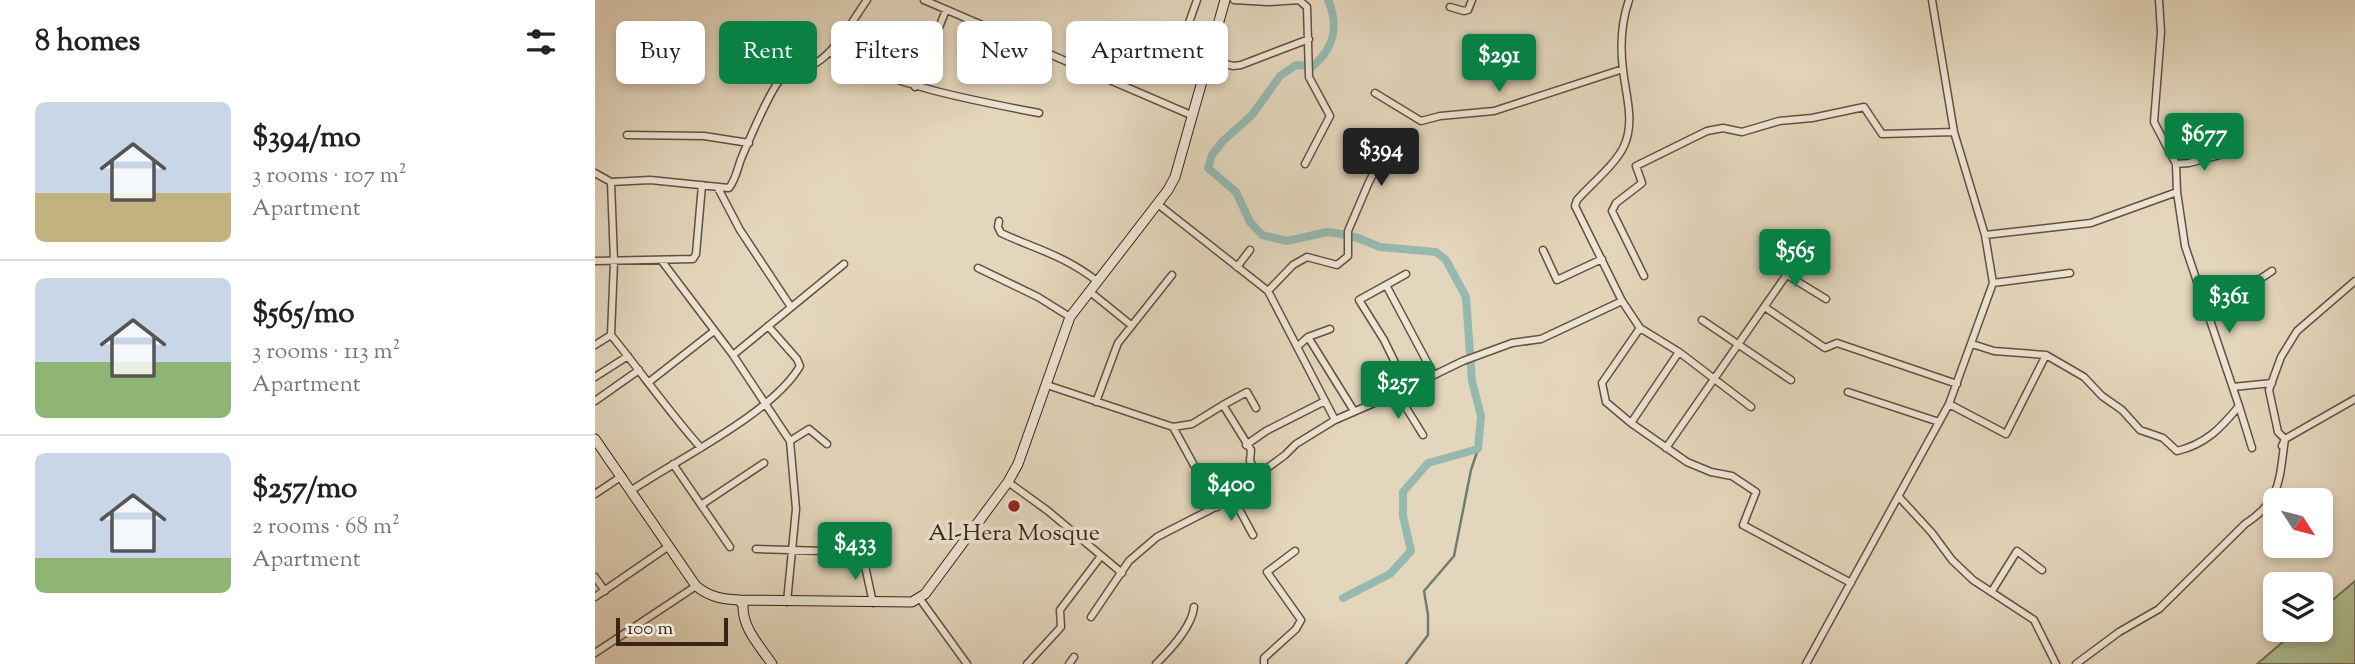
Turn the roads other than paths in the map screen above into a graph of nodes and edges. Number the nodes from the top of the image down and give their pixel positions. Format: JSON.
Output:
{"nodes":[{"id":1,"x":867,"y":0,"type":"edge"},
{"id":2,"x":924,"y":0,"type":"edge"},
{"id":3,"x":1197,"y":0,"type":"edge"},
{"id":4,"x":1225,"y":0,"type":"edge"},
{"id":5,"x":1234,"y":0,"type":"edge"},
{"id":6,"x":1472,"y":0,"type":"edge"},
{"id":7,"x":1629,"y":0,"type":"edge"},
{"id":8,"x":1932,"y":0,"type":"edge"},
{"id":9,"x":2159,"y":0,"type":"edge"},
{"id":10,"x":1450,"y":7,"type":"dead end"},
{"id":11,"x":946,"y":10,"type":"junction"},
{"id":12,"x":1190,"y":21,"type":"edge"},
{"id":13,"x":1219,"y":21,"type":"edge"},
{"id":14,"x":1309,"y":39,"type":"junction"},
{"id":15,"x":829,"y":52,"type":"junction"},
{"id":16,"x":1228,"y":65,"type":"edge"},
{"id":17,"x":1623,"y":69,"type":"junction"},
{"id":18,"x":1200,"y":84,"type":"edge"},
{"id":19,"x":915,"y":87,"type":"junction"},
{"id":20,"x":1375,"y":93,"type":"dead end"},
{"id":21,"x":1039,"y":113,"type":"dead end"},
{"id":22,"x":1191,"y":115,"type":"junction"},
{"id":23,"x":1954,"y":132,"type":"junction"},
{"id":24,"x":627,"y":135,"type":"dead end"},
{"id":25,"x":1393,"y":136,"type":"dead end"},
{"id":26,"x":748,"y":144,"type":"junction"},
{"id":27,"x":2228,"y":153,"type":"dead end"},
{"id":28,"x":1305,"y":164,"type":"dead end"},
{"id":29,"x":2176,"y":164,"type":"junction"},
{"id":30,"x":595,"y":173,"type":"edge"},
{"id":31,"x":611,"y":182,"type":"junction"},
{"id":32,"x":702,"y":185,"type":"junction"},
{"id":33,"x":718,"y":188,"type":"junction"},
{"id":34,"x":2176,"y":192,"type":"junction"},
{"id":35,"x":1159,"y":205,"type":"junction"},
{"id":36,"x":999,"y":221,"type":"dead end"},
{"id":37,"x":1985,"y":235,"type":"junction"},
{"id":38,"x":1250,"y":250,"type":"dead end"},
{"id":39,"x":1543,"y":250,"type":"dead end"},
{"id":40,"x":1801,"y":254,"type":"dead end"},
{"id":41,"x":1602,"y":259,"type":"junction"},
{"id":42,"x":595,"y":261,"type":"edge"},
{"id":43,"x":614,"y":261,"type":"junction"},
{"id":44,"x":661,"y":261,"type":"junction"},
{"id":45,"x":844,"y":264,"type":"dead end"},
{"id":46,"x":1237,"y":267,"type":"junction"},
{"id":47,"x":978,"y":268,"type":"dead end"},
{"id":48,"x":2272,"y":271,"type":"dead end"},
{"id":49,"x":1406,"y":274,"type":"dead end"},
{"id":50,"x":2070,"y":274,"type":"dead end"},
{"id":51,"x":1172,"y":275,"type":"dead end"},
{"id":52,"x":1787,"y":275,"type":"junction"},
{"id":53,"x":1644,"y":276,"type":"dead end"},
{"id":54,"x":1097,"y":281,"type":"junction"},
{"id":55,"x":2355,"y":281,"type":"edge"},
{"id":56,"x":1993,"y":284,"type":"junction"},
{"id":57,"x":1386,"y":285,"type":"junction"},
{"id":58,"x":2199,"y":287,"type":"junction"},
{"id":59,"x":1089,"y":291,"type":"junction"},
{"id":60,"x":1268,"y":291,"type":"junction"},
{"id":61,"x":1826,"y":299,"type":"dead end"},
{"id":62,"x":1622,"y":300,"type":"junction"},
{"id":63,"x":791,"y":307,"type":"junction"},
{"id":64,"x":1766,"y":308,"type":"junction"},
{"id":65,"x":1070,"y":317,"type":"junction"},
{"id":66,"x":1702,"y":320,"type":"dead end"},
{"id":67,"x":1131,"y":325,"type":"junction"},
{"id":68,"x":768,"y":326,"type":"junction"},
{"id":69,"x":1640,"y":328,"type":"junction"},
{"id":70,"x":1330,"y":329,"type":"dead end"},
{"id":71,"x":714,"y":331,"type":"junction"},
{"id":72,"x":611,"y":335,"type":"junction"},
{"id":73,"x":1308,"y":337,"type":"junction"},
{"id":74,"x":1972,"y":344,"type":"junction"},
{"id":75,"x":595,"y":345,"type":"edge"},
{"id":76,"x":1739,"y":345,"type":"junction"},
{"id":77,"x":1297,"y":347,"type":"junction"},
{"id":78,"x":1679,"y":352,"type":"junction"},
{"id":79,"x":733,"y":355,"type":"junction"},
{"id":80,"x":2046,"y":355,"type":"junction"},
{"id":81,"x":628,"y":356,"type":"junction"},
{"id":82,"x":639,"y":370,"type":"junction"},
{"id":83,"x":1434,"y":375,"type":"junction"},
{"id":84,"x":595,"y":377,"type":"edge"},
{"id":85,"x":1714,"y":379,"type":"junction"},
{"id":86,"x":1791,"y":380,"type":"dead end"},
{"id":87,"x":649,"y":382,"type":"junction"},
{"id":88,"x":2272,"y":383,"type":"junction"},
{"id":89,"x":1958,"y":384,"type":"junction"},
{"id":90,"x":1047,"y":385,"type":"junction"},
{"id":91,"x":1407,"y":387,"type":"junction"},
{"id":92,"x":2233,"y":387,"type":"junction"},
{"id":93,"x":1848,"y":391,"type":"dead end"},
{"id":94,"x":1397,"y":393,"type":"junction"},
{"id":95,"x":2355,"y":399,"type":"edge"},
{"id":96,"x":595,"y":401,"type":"edge"},
{"id":97,"x":1325,"y":401,"type":"junction"},
{"id":98,"x":1096,"y":402,"type":"junction"},
{"id":99,"x":765,"y":404,"type":"junction"},
{"id":100,"x":1949,"y":404,"type":"junction"},
{"id":101,"x":1223,"y":405,"type":"junction"},
{"id":102,"x":2239,"y":406,"type":"junction"},
{"id":103,"x":1751,"y":407,"type":"dead end"},
{"id":104,"x":1256,"y":408,"type":"dead end"},
{"id":105,"x":1354,"y":411,"type":"junction"},
{"id":106,"x":1335,"y":420,"type":"junction"},
{"id":107,"x":1939,"y":422,"type":"junction"},
{"id":108,"x":1631,"y":423,"type":"junction"},
{"id":109,"x":1173,"y":427,"type":"junction"},
{"id":110,"x":1423,"y":435,"type":"dead end"},
{"id":111,"x":2285,"y":439,"type":"junction"},
{"id":112,"x":595,"y":440,"type":"edge"},
{"id":113,"x":790,"y":441,"type":"junction"},
{"id":114,"x":827,"y":444,"type":"dead end"},
{"id":115,"x":1246,"y":444,"type":"junction"},
{"id":116,"x":2282,"y":446,"type":"dead end"},
{"id":117,"x":701,"y":448,"type":"junction"},
{"id":118,"x":1666,"y":448,"type":"junction"},
{"id":119,"x":2252,"y":448,"type":"dead end"},
{"id":120,"x":764,"y":463,"type":"dead end"},
{"id":121,"x":673,"y":464,"type":"junction"},
{"id":122,"x":1258,"y":475,"type":"junction"},
{"id":123,"x":622,"y":476,"type":"junction"},
{"id":124,"x":1008,"y":482,"type":"junction"},
{"id":125,"x":632,"y":490,"type":"junction"},
{"id":126,"x":595,"y":494,"type":"edge"},
{"id":127,"x":1233,"y":498,"type":"junction"},
{"id":128,"x":1899,"y":498,"type":"junction"},
{"id":129,"x":701,"y":505,"type":"junction"},
{"id":130,"x":1217,"y":507,"type":"junction"},
{"id":131,"x":1253,"y":535,"type":"dead end"},
{"id":132,"x":669,"y":546,"type":"junction"},
{"id":133,"x":730,"y":547,"type":"dead end"},
{"id":134,"x":756,"y":549,"type":"dead end"},
{"id":135,"x":792,"y":550,"type":"junction"},
{"id":136,"x":1295,"y":551,"type":"dead end"},
{"id":137,"x":1101,"y":556,"type":"junction"},
{"id":138,"x":2042,"y":570,"type":"dead end"},
{"id":139,"x":1122,"y":573,"type":"junction"},
{"id":140,"x":595,"y":577,"type":"edge"},
{"id":141,"x":1851,"y":583,"type":"junction"},
{"id":142,"x":696,"y":586,"type":"junction"},
{"id":143,"x":605,"y":591,"type":"junction"},
{"id":144,"x":1992,"y":591,"type":"junction"},
{"id":145,"x":595,"y":597,"type":"edge"},
{"id":146,"x":920,"y":599,"type":"junction"},
{"id":147,"x":739,"y":600,"type":"junction"},
{"id":148,"x":787,"y":602,"type":"junction"},
{"id":149,"x":873,"y":603,"type":"junction"},
{"id":150,"x":1194,"y":607,"type":"dead end"},
{"id":151,"x":1091,"y":617,"type":"dead end"},
{"id":152,"x":595,"y":653,"type":"edge"},
{"id":153,"x":1074,"y":657,"type":"dead end"},
{"id":154,"x":772,"y":664,"type":"edge"},
{"id":155,"x":967,"y":664,"type":"edge"},
{"id":156,"x":1027,"y":664,"type":"edge"},
{"id":157,"x":1069,"y":664,"type":"edge"},
{"id":158,"x":1156,"y":664,"type":"edge"},
{"id":159,"x":1264,"y":664,"type":"edge"},
{"id":160,"x":1806,"y":664,"type":"edge"},
{"id":161,"x":2056,"y":664,"type":"edge"},
{"id":162,"x":2076,"y":664,"type":"edge"}],
"edges":[{"from":1,"to":15,"type":"street"},
{"from":2,"to":11,"type":"street"},
{"from":3,"to":12,"type":"street"},
{"from":4,"to":13,"type":"street"},
{"from":5,"to":14,"type":"street"},
{"from":6,"to":10,"type":"street"},
{"from":7,"to":17,"type":"street"},
{"from":8,"to":23,"type":"street"},
{"from":9,"to":29,"type":"street"},
{"from":11,"to":19,"type":"street"},
{"from":11,"to":22,"type":"street"},
{"from":14,"to":16,"type":"street"},
{"from":14,"to":28,"type":"street"},
{"from":15,"to":19,"type":"street"},
{"from":15,"to":26,"type":"street"},
{"from":17,"to":20,"type":"street"},
{"from":17,"to":41,"type":"street"},
{"from":18,"to":22,"type":"street"},
{"from":19,"to":21,"type":"street"},
{"from":22,"to":35,"type":"street"},
{"from":23,"to":37,"type":"street"},
{"from":23,"to":53,"type":"street"},
{"from":24,"to":26,"type":"street"},
{"from":25,"to":60,"type":"street"},
{"from":26,"to":33,"type":"street"},
{"from":27,"to":29,"type":"street"},
{"from":29,"to":34,"type":"street"},
{"from":30,"to":31,"type":"street"},
{"from":31,"to":32,"type":"street"},
{"from":31,"to":43,"type":"street"},
{"from":32,"to":33,"type":"street"},
{"from":32,"to":44,"type":"street"},
{"from":33,"to":63,"type":"street"},
{"from":34,"to":37,"type":"street"},
{"from":34,"to":58,"type":"street"},
{"from":35,"to":46,"type":"street"},
{"from":35,"to":54,"type":"street"},
{"from":36,"to":54,"type":"street"},
{"from":37,"to":56,"type":"street"},
{"from":38,"to":46,"type":"street"},
{"from":39,"to":41,"type":"street"},
{"from":40,"to":52,"type":"street"},
{"from":41,"to":62,"type":"street"},
{"from":42,"to":43,"type":"street"},
{"from":43,"to":44,"type":"street"},
{"from":43,"to":72,"type":"street"},
{"from":44,"to":71,"type":"street"},
{"from":45,"to":63,"type":"street"},
{"from":46,"to":60,"type":"street"},
{"from":47,"to":65,"type":"street"},
{"from":48,"to":58,"type":"street"},
{"from":49,"to":57,"type":"street"},
{"from":50,"to":56,"type":"street"},
{"from":51,"to":67,"type":"street"},
{"from":52,"to":61,"type":"street"},
{"from":52,"to":64,"type":"street"},
{"from":54,"to":59,"type":"street"},
{"from":55,"to":88,"type":"street"},
{"from":56,"to":74,"type":"street"},
{"from":57,"to":83,"type":"street"},
{"from":57,"to":91,"type":"street"},
{"from":58,"to":92,"type":"street"},
{"from":59,"to":65,"type":"street"},
{"from":59,"to":67,"type":"street"},
{"from":60,"to":77,"type":"street"},
{"from":62,"to":69,"type":"street"},
{"from":62,"to":83,"type":"street"},
{"from":63,"to":68,"type":"street"},
{"from":64,"to":76,"type":"street"},
{"from":64,"to":89,"type":"street"},
{"from":65,"to":90,"type":"street"},
{"from":66,"to":76,"type":"street"},
{"from":67,"to":98,"type":"street"},
{"from":68,"to":79,"type":"street"},
{"from":68,"to":99,"type":"street"},
{"from":69,"to":78,"type":"street"},
{"from":69,"to":108,"type":"street"},
{"from":70,"to":73,"type":"street"},
{"from":71,"to":79,"type":"street"},
{"from":71,"to":87,"type":"street"},
{"from":72,"to":75,"type":"street"},
{"from":72,"to":81,"type":"street"},
{"from":73,"to":77,"type":"street"},
{"from":73,"to":105,"type":"street"},
{"from":74,"to":80,"type":"street"},
{"from":74,"to":89,"type":"street"},
{"from":76,"to":85,"type":"street"},
{"from":76,"to":86,"type":"street"},
{"from":77,"to":97,"type":"street"},
{"from":78,"to":85,"type":"street"},
{"from":78,"to":108,"type":"street"},
{"from":79,"to":99,"type":"street"},
{"from":80,"to":100,"type":"street"},
{"from":80,"to":102,"type":"street"},
{"from":81,"to":82,"type":"street"},
{"from":81,"to":84,"type":"street"},
{"from":82,"to":87,"type":"street"},
{"from":82,"to":96,"type":"street"},
{"from":83,"to":91,"type":"street"},
{"from":85,"to":103,"type":"street"},
{"from":85,"to":118,"type":"street"},
{"from":87,"to":117,"type":"street"},
{"from":88,"to":92,"type":"street"},
{"from":88,"to":111,"type":"street"},
{"from":89,"to":100,"type":"street"},
{"from":90,"to":98,"type":"street"},
{"from":90,"to":124,"type":"street"},
{"from":91,"to":94,"type":"street"},
{"from":92,"to":102,"type":"street"},
{"from":93,"to":107,"type":"street"},
{"from":94,"to":105,"type":"street"},
{"from":94,"to":110,"type":"street"},
{"from":95,"to":111,"type":"street"},
{"from":97,"to":106,"type":"street"},
{"from":97,"to":115,"type":"street"},
{"from":98,"to":109,"type":"street"},
{"from":99,"to":113,"type":"street"},
{"from":99,"to":117,"type":"street"},
{"from":100,"to":107,"type":"street"},
{"from":101,"to":104,"type":"street"},
{"from":101,"to":109,"type":"street"},
{"from":101,"to":115,"type":"street"},
{"from":102,"to":119,"type":"street"},
{"from":105,"to":106,"type":"street"},
{"from":106,"to":122,"type":"street"},
{"from":107,"to":128,"type":"street"},
{"from":108,"to":118,"type":"street"},
{"from":109,"to":130,"type":"street"},
{"from":111,"to":116,"type":"street"},
{"from":111,"to":162,"type":"street"},
{"from":112,"to":123,"type":"street"},
{"from":113,"to":114,"type":"street"},
{"from":113,"to":135,"type":"street"},
{"from":115,"to":122,"type":"street"},
{"from":117,"to":121,"type":"street"},
{"from":118,"to":141,"type":"street"},
{"from":120,"to":129,"type":"street"},
{"from":121,"to":125,"type":"street"},
{"from":121,"to":129,"type":"street"},
{"from":122,"to":127,"type":"street"},
{"from":123,"to":125,"type":"street"},
{"from":123,"to":126,"type":"street"},
{"from":124,"to":137,"type":"street"},
{"from":124,"to":146,"type":"street"},
{"from":125,"to":132,"type":"street"},
{"from":127,"to":130,"type":"street"},
{"from":127,"to":131,"type":"street"},
{"from":128,"to":141,"type":"street"},
{"from":128,"to":144,"type":"street"},
{"from":129,"to":133,"type":"street"},
{"from":130,"to":139,"type":"street"},
{"from":132,"to":142,"type":"street"},
{"from":132,"to":143,"type":"street"},
{"from":134,"to":135,"type":"street"},
{"from":135,"to":148,"type":"street"},
{"from":135,"to":149,"type":"street"},
{"from":136,"to":159,"type":"street"},
{"from":137,"to":139,"type":"street"},
{"from":137,"to":156,"type":"street"},
{"from":138,"to":144,"type":"street"},
{"from":139,"to":151,"type":"street"},
{"from":140,"to":143,"type":"street"},
{"from":141,"to":160,"type":"street"},
{"from":142,"to":147,"type":"street"},
{"from":142,"to":152,"type":"street"},
{"from":143,"to":145,"type":"street"},
{"from":144,"to":161,"type":"street"},
{"from":146,"to":149,"type":"street"},
{"from":146,"to":155,"type":"street"},
{"from":147,"to":148,"type":"street"},
{"from":147,"to":154,"type":"street"},
{"from":148,"to":149,"type":"street"},
{"from":150,"to":158,"type":"street"},
{"from":153,"to":157,"type":"street"}]}
